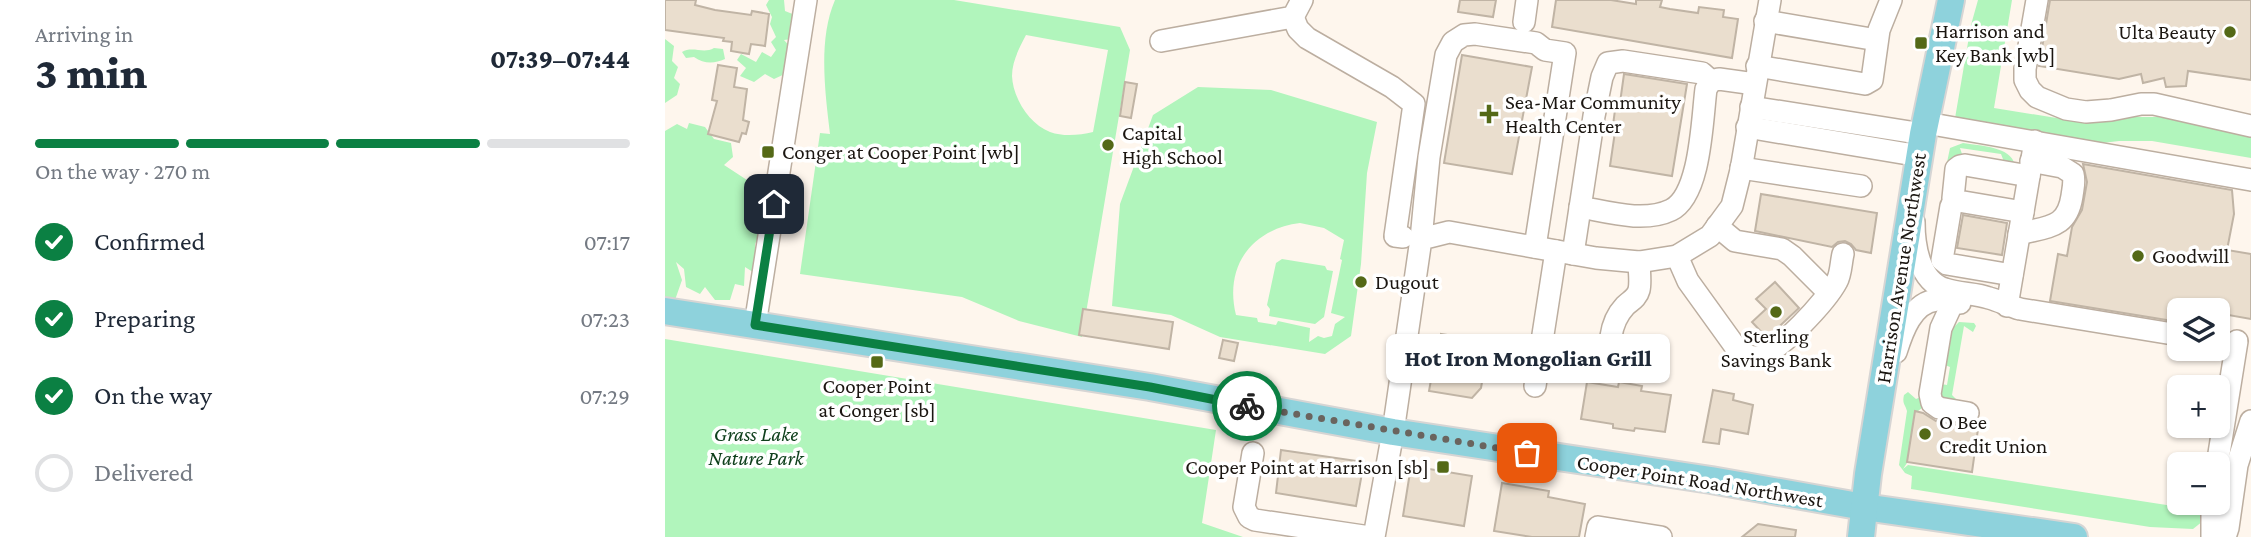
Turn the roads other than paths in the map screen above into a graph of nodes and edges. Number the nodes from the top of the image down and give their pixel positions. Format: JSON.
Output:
{"nodes":[{"id":1,"x":806,"y":0,"type":"edge"},
{"id":2,"x":1527,"y":0,"type":"edge"},
{"id":3,"x":1770,"y":0,"type":"edge"},
{"id":4,"x":1891,"y":0,"type":"edge"},
{"id":5,"x":1951,"y":0,"type":"edge"},
{"id":6,"x":2037,"y":0,"type":"edge"},
{"id":7,"x":1297,"y":9,"type":"edge"},
{"id":8,"x":1765,"y":21,"type":"junction"},
{"id":9,"x":1524,"y":22,"type":"dead end"},
{"id":10,"x":1877,"y":40,"type":"junction"},
{"id":11,"x":1161,"y":41,"type":"dead end"},
{"id":12,"x":1756,"y":75,"type":"junction"},
{"id":13,"x":1711,"y":80,"type":"junction"},
{"id":14,"x":1749,"y":117,"type":"junction"},
{"id":15,"x":2251,"y":126,"type":"edge"},
{"id":16,"x":1923,"y":138,"type":"junction"},
{"id":17,"x":2032,"y":159,"type":"junction"},
{"id":18,"x":1741,"y":168,"type":"junction"},
{"id":19,"x":2251,"y":180,"type":"edge"},
{"id":20,"x":1861,"y":186,"type":"dead end"},
{"id":21,"x":1913,"y":199,"type":"junction"},
{"id":22,"x":1958,"y":201,"type":"junction"},
{"id":23,"x":1580,"y":207,"type":"junction"},
{"id":24,"x":2023,"y":212,"type":"junction"},
{"id":25,"x":1717,"y":226,"type":"junction"},
{"id":26,"x":2019,"y":234,"type":"junction"},
{"id":27,"x":1412,"y":238,"type":"junction"},
{"id":28,"x":1535,"y":247,"type":"junction"},
{"id":29,"x":1565,"y":253,"type":"junction"},
{"id":30,"x":1843,"y":254,"type":"dead end"},
{"id":31,"x":1677,"y":256,"type":"junction"},
{"id":32,"x":1639,"y":262,"type":"junction"},
{"id":33,"x":2012,"y":275,"type":"junction"},
{"id":34,"x":1828,"y":292,"type":"junction"},
{"id":35,"x":1953,"y":302,"type":"junction"},
{"id":36,"x":2007,"y":306,"type":"junction"},
{"id":37,"x":665,"y":311,"type":"edge"},
{"id":38,"x":755,"y":325,"type":"junction"},
{"id":39,"x":2167,"y":333,"type":"edge"},
{"id":40,"x":2235,"y":341,"type":"edge"},
{"id":41,"x":1614,"y":370,"type":"dead end"},
{"id":42,"x":1535,"y":386,"type":"dead end"},
{"id":43,"x":1882,"y":386,"type":"junction"},
{"id":44,"x":1968,"y":413,"type":"dead end"},
{"id":45,"x":2251,"y":421,"type":"edge"},
{"id":46,"x":1393,"y":432,"type":"junction"},
{"id":47,"x":2219,"y":452,"type":"edge"},
{"id":48,"x":1253,"y":453,"type":"dead end"},
{"id":49,"x":2247,"y":454,"type":"edge"},
{"id":50,"x":1864,"y":507,"type":"junction"},
{"id":51,"x":2212,"y":515,"type":"edge"},
{"id":52,"x":1372,"y":537,"type":"edge"},
{"id":53,"x":1596,"y":537,"type":"edge"},
{"id":54,"x":1661,"y":537,"type":"edge"},
{"id":55,"x":1861,"y":537,"type":"edge"},
{"id":56,"x":2074,"y":537,"type":"edge"},
{"id":57,"x":2212,"y":537,"type":"edge"},
{"id":58,"x":2225,"y":537,"type":"edge"}],
"edges":[{"from":1,"to":38,"type":"street"},
{"from":2,"to":9,"type":"street"},
{"from":3,"to":8,"type":"street"},
{"from":4,"to":10,"type":"street"},
{"from":5,"to":16,"type":"main road","name":"Harrison Avenue Northwest"},
{"from":6,"to":15,"type":"street"},
{"from":7,"to":11,"type":"street"},
{"from":7,"to":27,"type":"street"},
{"from":8,"to":10,"type":"street"},
{"from":8,"to":12,"type":"street"},
{"from":10,"to":12,"type":"street"},
{"from":12,"to":13,"type":"street"},
{"from":12,"to":14,"type":"street"},
{"from":13,"to":23,"type":"street"},
{"from":13,"to":23,"type":"street"},
{"from":14,"to":16,"type":"street"},
{"from":14,"to":18,"type":"street"},
{"from":16,"to":17,"type":"street"},
{"from":16,"to":21,"type":"main road","name":"Harrison Avenue Northwest"},
{"from":17,"to":19,"type":"street"},
{"from":17,"to":22,"type":"street"},
{"from":17,"to":24,"type":"street"},
{"from":17,"to":26,"type":"street"},
{"from":18,"to":20,"type":"street"},
{"from":18,"to":25,"type":"street"},
{"from":21,"to":36,"type":"street"},
{"from":21,"to":43,"type":"main road","name":"Harrison Avenue Northwest"},
{"from":22,"to":24,"type":"street"},
{"from":22,"to":33,"type":"street"},
{"from":23,"to":29,"type":"street"},
{"from":24,"to":26,"type":"street"},
{"from":25,"to":31,"type":"street"},
{"from":25,"to":34,"type":"street"},
{"from":26,"to":33,"type":"street"},
{"from":27,"to":28,"type":"street"},
{"from":27,"to":28,"type":"street"},
{"from":27,"to":46,"type":"street"},
{"from":28,"to":29,"type":"street"},
{"from":29,"to":32,"type":"street"},
{"from":29,"to":42,"type":"street"},
{"from":30,"to":34,"type":"street"},
{"from":31,"to":32,"type":"street"},
{"from":31,"to":34,"type":"street"},
{"from":32,"to":41,"type":"street"},
{"from":33,"to":36,"type":"street"},
{"from":35,"to":36,"type":"street"},
{"from":35,"to":43,"type":"street"},
{"from":35,"to":44,"type":"street"},
{"from":36,"to":39,"type":"street"},
{"from":37,"to":38,"type":"main road","name":"Cooper Point Road Northwest"},
{"from":38,"to":46,"type":"main road","name":"Cooper Point Road Northwest"},
{"from":40,"to":47,"type":"street"},
{"from":43,"to":50,"type":"main road","name":"Harrison Avenue Northwest"},
{"from":45,"to":49,"type":"street"},
{"from":46,"to":50,"type":"main road","name":"Cooper Point Road Northwest"},
{"from":46,"to":52,"type":"street"},
{"from":48,"to":52,"type":"street"},
{"from":49,"to":58,"type":"street"},
{"from":50,"to":55,"type":"main road","name":"Harrison Avenue Northwest"},
{"from":50,"to":56,"type":"main road","name":"Cooper Point Road Northwest"},
{"from":51,"to":57,"type":"street"},
{"from":53,"to":54,"type":"street"}]}
